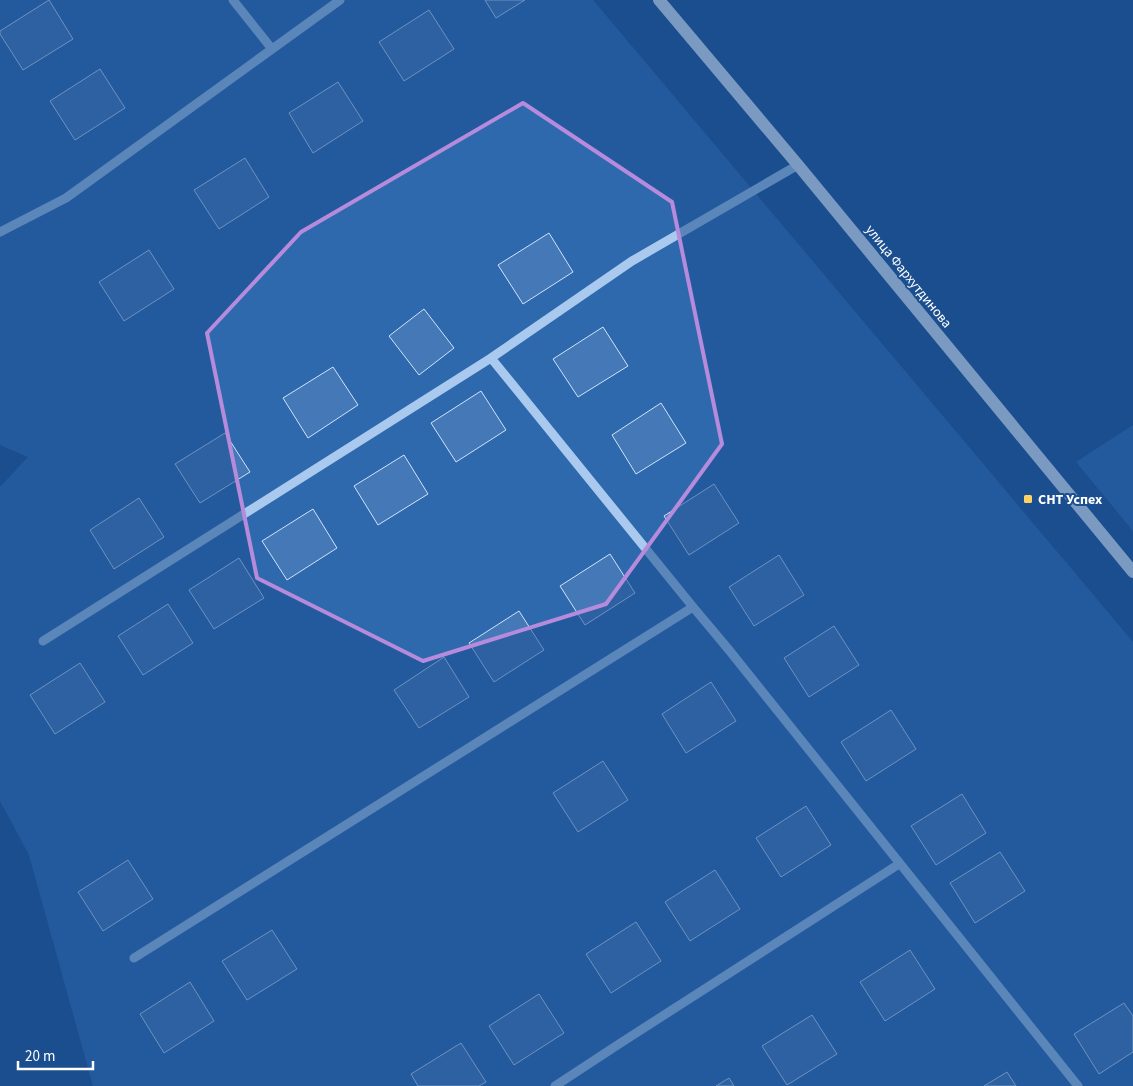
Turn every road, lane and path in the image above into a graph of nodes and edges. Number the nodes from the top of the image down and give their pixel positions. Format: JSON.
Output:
{"nodes":[{"id":1,"x":233,"y":0,"type":"edge"},
{"id":2,"x":340,"y":0,"type":"edge"},
{"id":3,"x":660,"y":0,"type":"edge"},
{"id":4,"x":272,"y":49,"type":"junction"},
{"id":5,"x":798,"y":165,"type":"junction"},
{"id":6,"x":0,"y":232,"type":"edge"},
{"id":7,"x":491,"y":358,"type":"junction"},
{"id":8,"x":1133,"y":572,"type":"edge"},
{"id":9,"x":692,"y":607,"type":"junction"},
{"id":10,"x":43,"y":641,"type":"dead end"},
{"id":11,"x":899,"y":864,"type":"junction"},
{"id":12,"x":134,"y":958,"type":"dead end"},
{"id":13,"x":555,"y":1086,"type":"edge"},
{"id":14,"x":1078,"y":1086,"type":"edge"}],
"edges":[{"from":1,"to":4,"type":"street"},
{"from":2,"to":4,"type":"street"},
{"from":3,"to":5,"type":"main road","name":"улица Фархутдинова"},
{"from":4,"to":6,"type":"street"},
{"from":5,"to":7,"type":"street"},
{"from":5,"to":8,"type":"main road","name":"улица Фархутдинова"},
{"from":7,"to":9,"type":"street"},
{"from":7,"to":10,"type":"street"},
{"from":9,"to":11,"type":"street"},
{"from":9,"to":12,"type":"street"},
{"from":11,"to":13,"type":"street"},
{"from":11,"to":14,"type":"street"}]}
